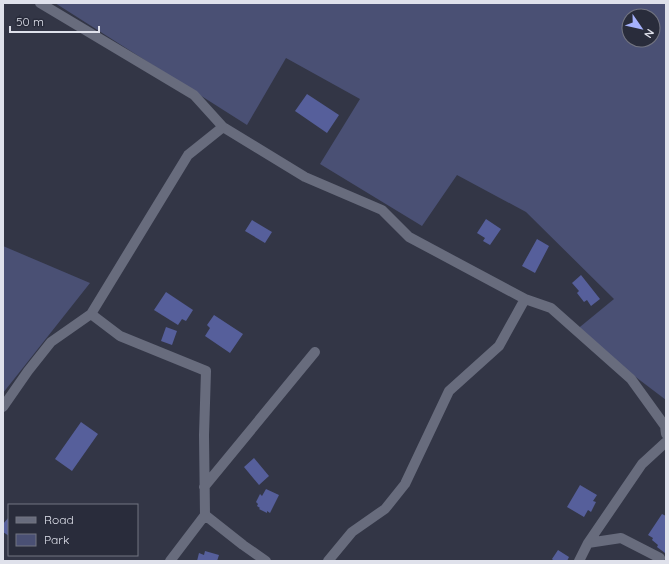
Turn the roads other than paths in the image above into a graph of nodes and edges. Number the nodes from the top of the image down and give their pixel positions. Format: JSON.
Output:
{"nodes":[{"id":1,"x":40,"y":3,"type":"edge"},
{"id":2,"x":223,"y":127,"type":"junction"},
{"id":3,"x":525,"y":299,"type":"junction"},
{"id":4,"x":91,"y":314,"type":"junction"},
{"id":5,"x":315,"y":352,"type":"dead end"},
{"id":6,"x":3,"y":407,"type":"edge"},
{"id":7,"x":666,"y":434,"type":"edge"},
{"id":8,"x":666,"y":442,"type":"edge"},
{"id":9,"x":204,"y":487,"type":"junction"},
{"id":10,"x":205,"y":516,"type":"junction"},
{"id":11,"x":588,"y":543,"type":"junction"},
{"id":12,"x":660,"y":558,"type":"dead end"},
{"id":13,"x":170,"y":561,"type":"edge"},
{"id":14,"x":266,"y":561,"type":"edge"},
{"id":15,"x":328,"y":561,"type":"edge"},
{"id":16,"x":579,"y":561,"type":"edge"}],
"edges":[{"from":1,"to":2,"type":"street"},
{"from":2,"to":3,"type":"street"},
{"from":2,"to":4,"type":"street"},
{"from":3,"to":7,"type":"street"},
{"from":3,"to":15,"type":"street"},
{"from":4,"to":6,"type":"street"},
{"from":4,"to":9,"type":"street"},
{"from":5,"to":9,"type":"street"},
{"from":8,"to":11,"type":"street"},
{"from":9,"to":10,"type":"street"},
{"from":10,"to":13,"type":"street"},
{"from":10,"to":14,"type":"street"},
{"from":11,"to":12,"type":"street"},
{"from":11,"to":16,"type":"street"}]}
